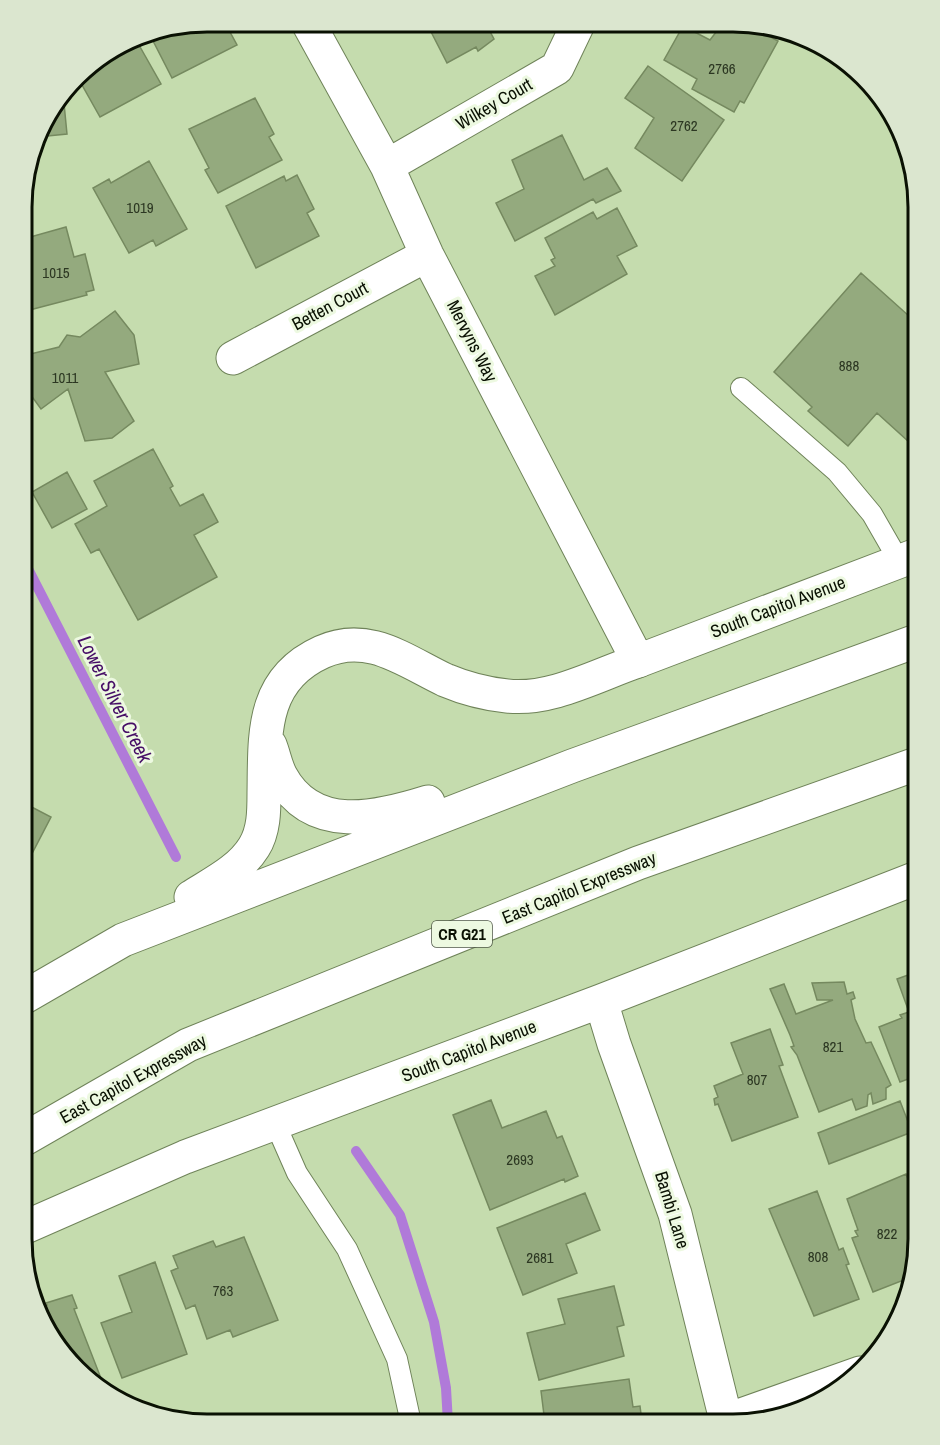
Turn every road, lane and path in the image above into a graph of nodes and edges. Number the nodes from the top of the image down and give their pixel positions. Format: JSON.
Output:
{"nodes":[{"id":1,"x":313,"y":32,"type":"edge"},
{"id":2,"x":574,"y":32,"type":"edge"},
{"id":3,"x":387,"y":166,"type":"junction"},
{"id":4,"x":427,"y":255,"type":"junction"},
{"id":5,"x":233,"y":358,"type":"dead end"},
{"id":6,"x":741,"y":388,"type":"dead end"},
{"id":7,"x":908,"y":557,"type":"edge"},
{"id":8,"x":908,"y":558,"type":"edge"},
{"id":9,"x":908,"y":644,"type":"edge"},
{"id":10,"x":638,"y":661,"type":"junction"},
{"id":11,"x":265,"y":730,"type":"junction"},
{"id":12,"x":572,"y":766,"type":"junction"},
{"id":13,"x":908,"y":767,"type":"edge"},
{"id":14,"x":908,"y":881,"type":"edge"},
{"id":15,"x":123,"y":940,"type":"junction"},
{"id":16,"x":32,"y":993,"type":"edge"},
{"id":17,"x":601,"y":1001,"type":"junction"},
{"id":18,"x":275,"y":1123,"type":"junction"},
{"id":19,"x":32,"y":1135,"type":"edge"},
{"id":20,"x":32,"y":1224,"type":"edge"},
{"id":21,"x":829,"y":1384,"type":"edge"},
{"id":22,"x":755,"y":1412,"type":"edge"},
{"id":23,"x":409,"y":1414,"type":"edge"},
{"id":24,"x":725,"y":1414,"type":"edge"}],
"edges":[{"from":1,"to":3,"type":"main road","name":"Mervyns Way"},
{"from":2,"to":3,"type":"main road","name":"Wilkey Court"},
{"from":3,"to":4,"type":"main road","name":"Mervyns Way"},
{"from":4,"to":5,"type":"main road","name":"Betten Court"},
{"from":4,"to":10,"type":"main road","name":"Mervyns Way"},
{"from":6,"to":7,"type":"lane"},
{"from":8,"to":10,"type":"main road","name":"South Capitol Avenue"},
{"from":9,"to":12,"type":"main road"},
{"from":10,"to":11,"type":"main road","name":"South Capitol Avenue"},
{"from":11,"to":12,"type":"main road"},
{"from":11,"to":15,"type":"main road","name":"South Capitol Avenue"},
{"from":12,"to":15,"type":"main road"},
{"from":13,"to":19,"type":"main road","name":"East Capitol Expressway","number":"CR G21"},
{"from":14,"to":17,"type":"main road","name":"South Capitol Avenue"},
{"from":15,"to":16,"type":"main road"},
{"from":17,"to":18,"type":"main road","name":"South Capitol Avenue"},
{"from":17,"to":24,"type":"main road","name":"Bambi Lane"},
{"from":18,"to":20,"type":"main road","name":"South Capitol Avenue"},
{"from":18,"to":23,"type":"lane"},
{"from":21,"to":22,"type":"main road"}]}
